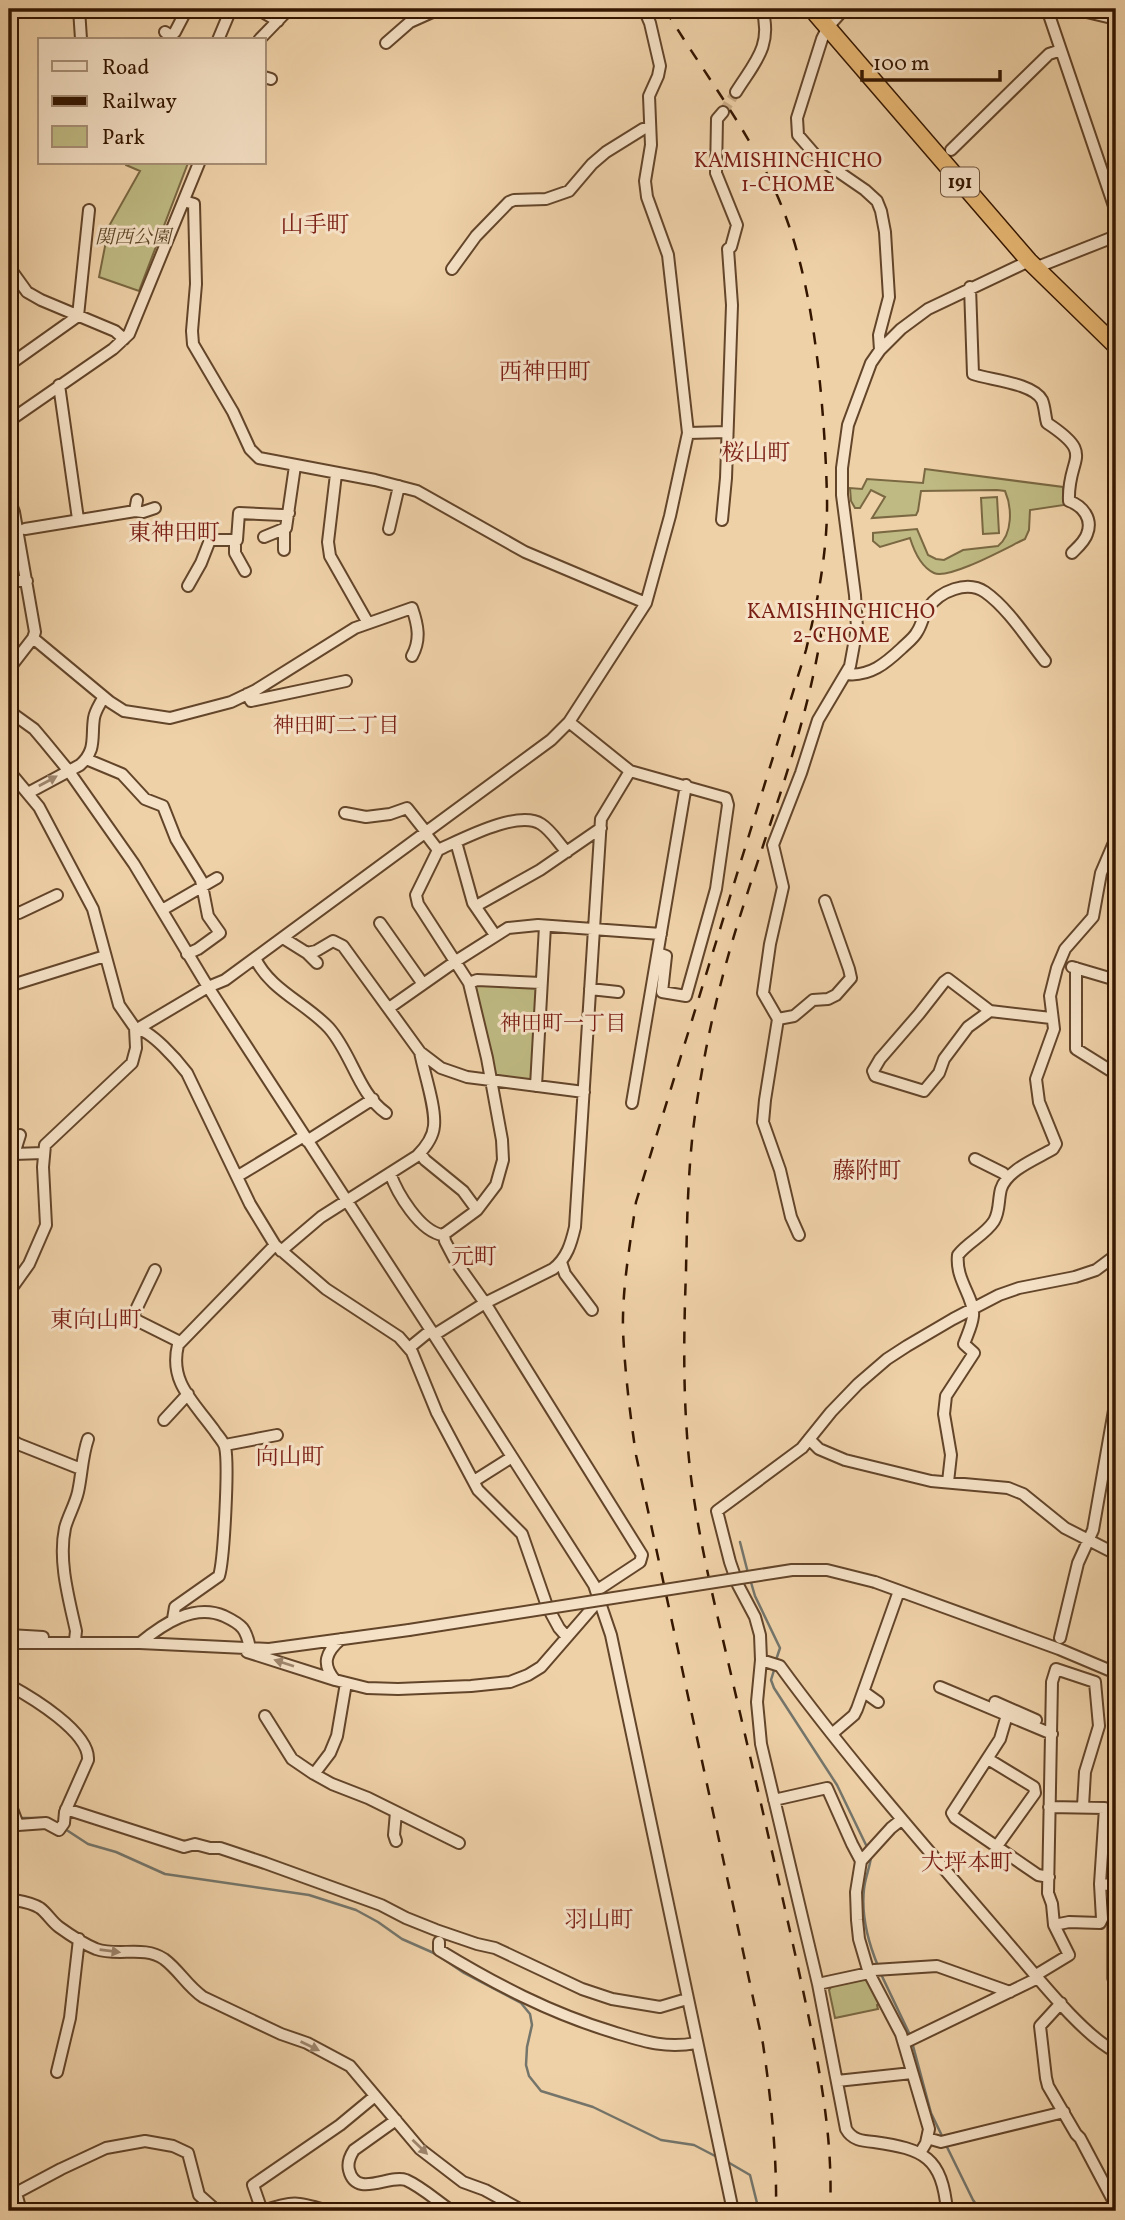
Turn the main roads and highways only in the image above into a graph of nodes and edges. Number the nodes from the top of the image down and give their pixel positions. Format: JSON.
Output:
{"nodes":[{"id":1,"x":815,"y":9,"type":"edge"},
{"id":2,"x":1116,"y":346,"type":"edge"},
{"id":3,"x":1116,"y":1899,"type":"edge"},
{"id":4,"x":1116,"y":1979,"type":"edge"}],
"edges":[{"from":1,"to":2,"type":"highway","number":"191"},
{"from":3,"to":4,"type":"highway"}]}
